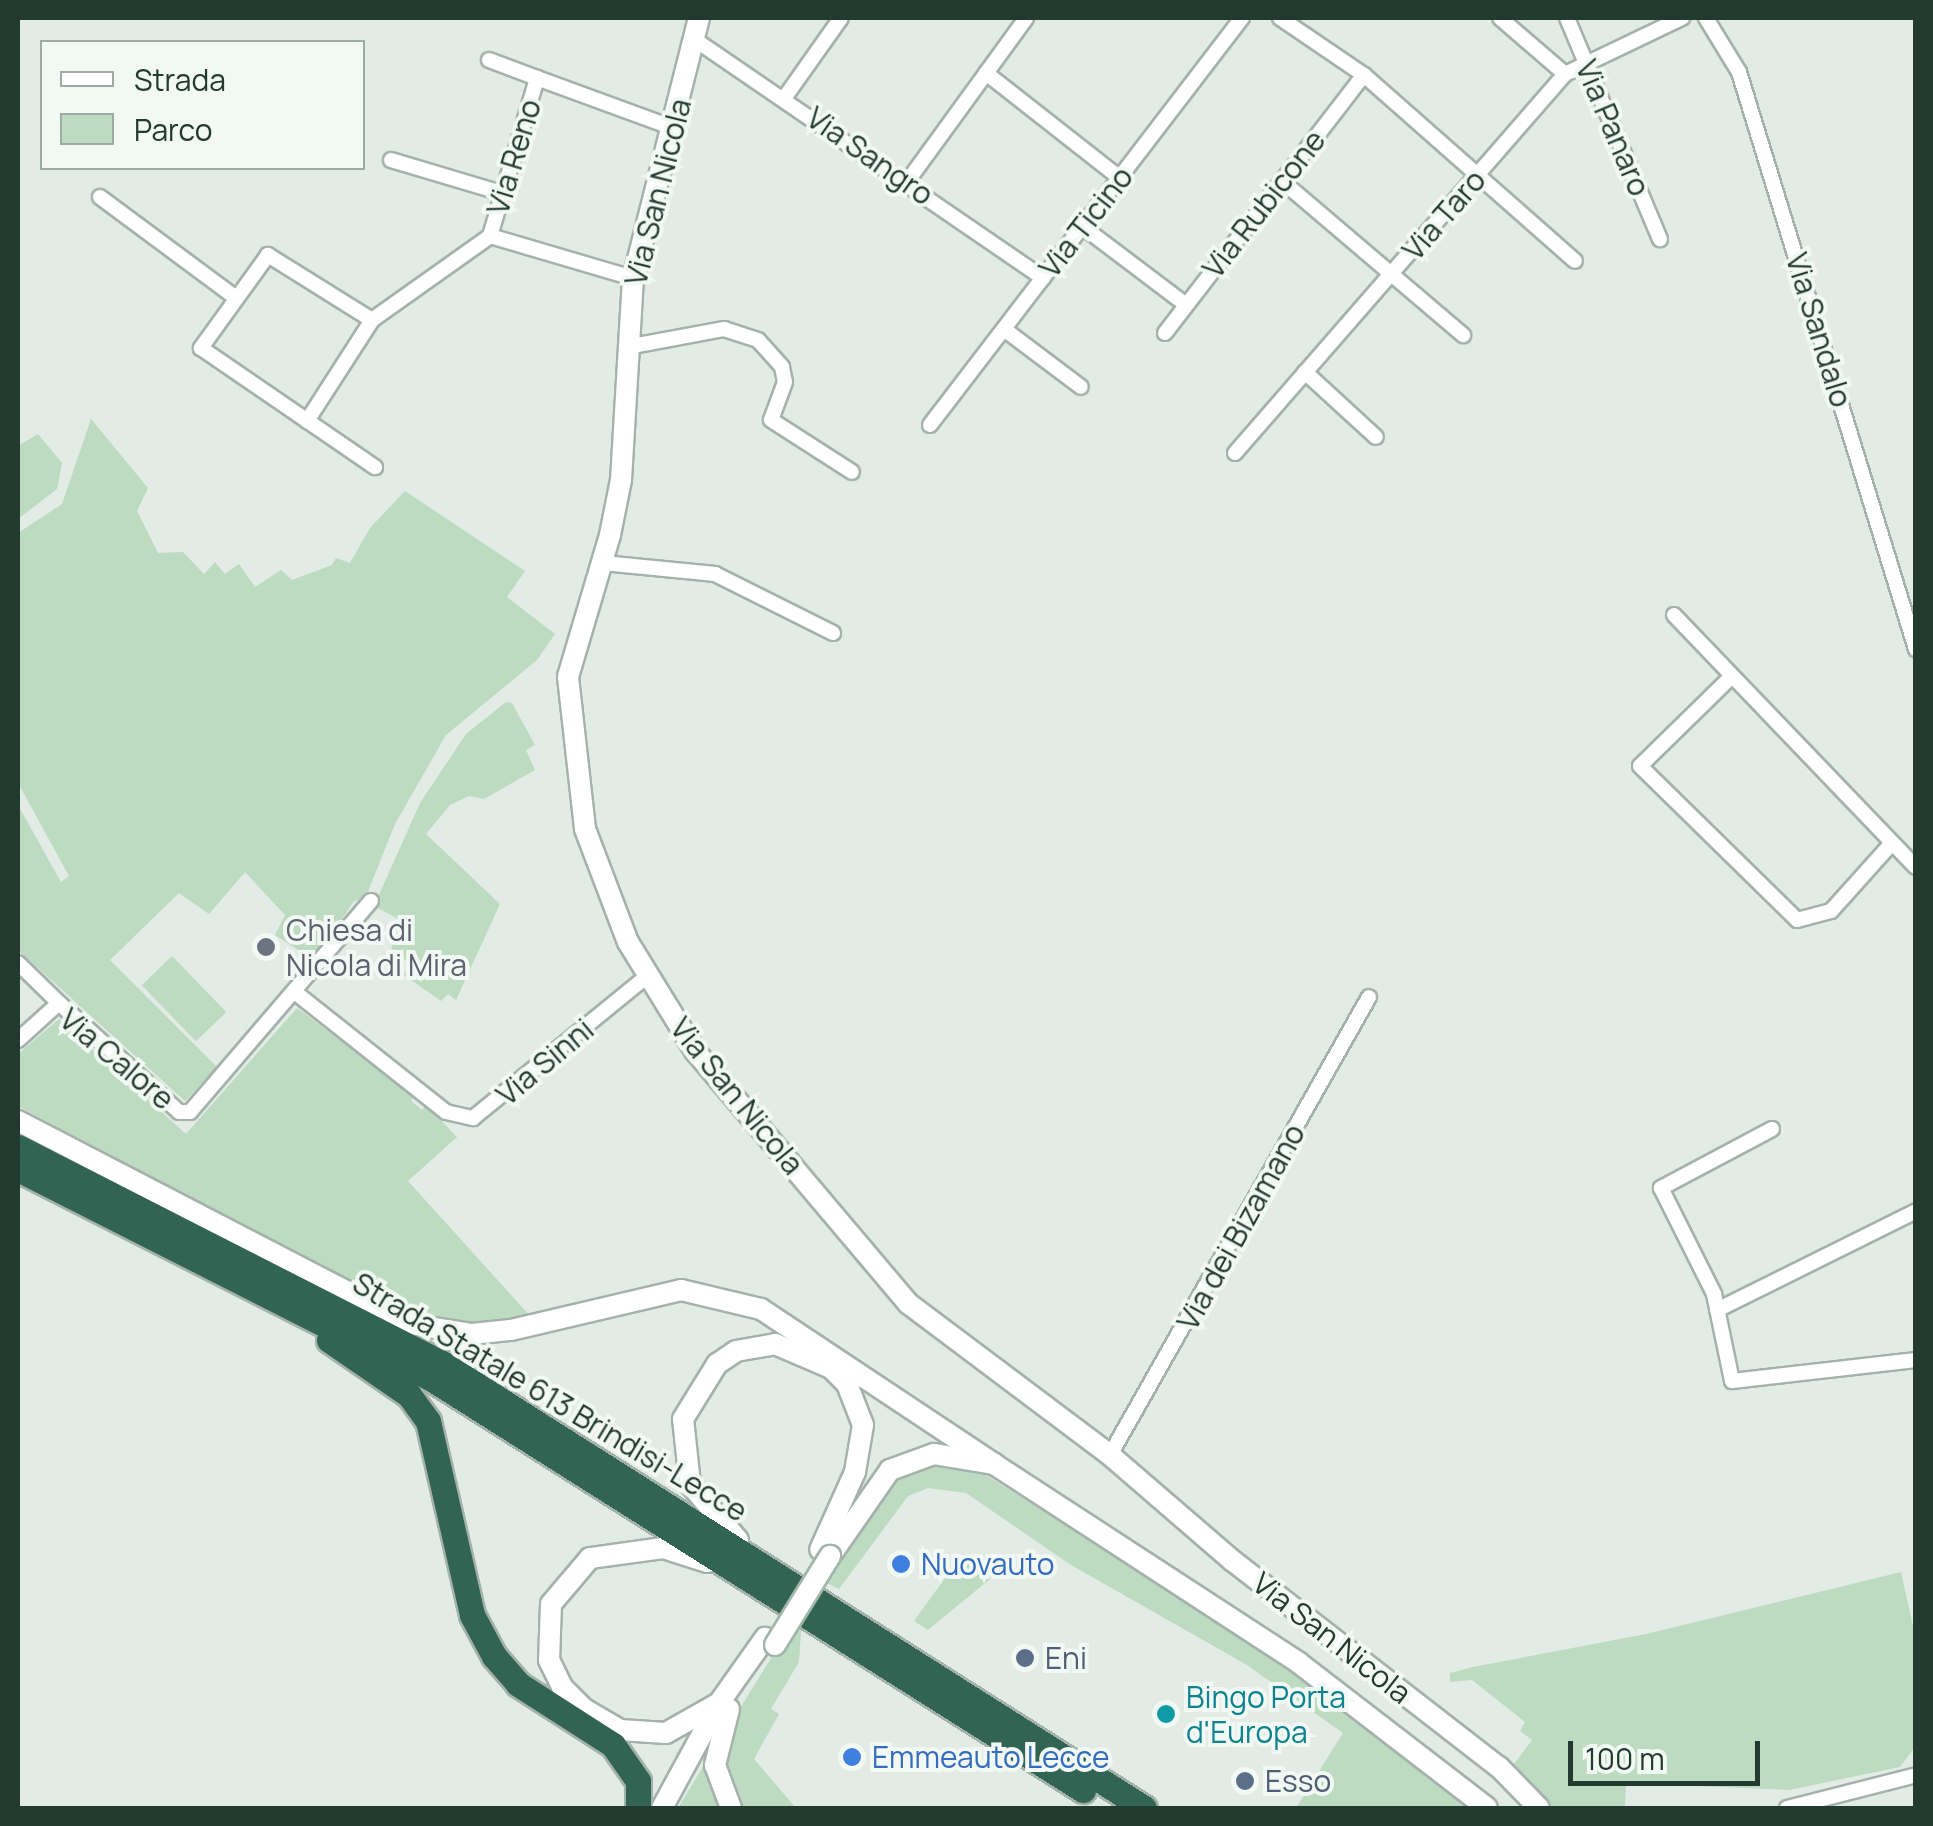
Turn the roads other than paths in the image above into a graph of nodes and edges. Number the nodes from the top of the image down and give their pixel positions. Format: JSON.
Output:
{"nodes":[{"id":1,"x":698,"y":18,"type":"edge"},
{"id":2,"x":841,"y":18,"type":"edge"},
{"id":3,"x":1026,"y":18,"type":"edge"},
{"id":4,"x":1242,"y":18,"type":"edge"},
{"id":5,"x":1280,"y":18,"type":"edge"},
{"id":6,"x":1500,"y":18,"type":"edge"},
{"id":7,"x":1567,"y":18,"type":"edge"},
{"id":8,"x":1682,"y":18,"type":"edge"},
{"id":9,"x":1706,"y":18,"type":"edge"},
{"id":10,"x":694,"y":40,"type":"junction"},
{"id":11,"x":489,"y":60,"type":"dead end"},
{"id":12,"x":1584,"y":62,"type":"junction"},
{"id":13,"x":986,"y":73,"type":"junction"},
{"id":14,"x":1564,"y":74,"type":"junction"},
{"id":15,"x":1364,"y":75,"type":"junction"},
{"id":16,"x":537,"y":78,"type":"junction"},
{"id":17,"x":785,"y":97,"type":"junction"},
{"id":18,"x":674,"y":128,"type":"junction"},
{"id":19,"x":391,"y":160,"type":"dead end"},
{"id":20,"x":1478,"y":175,"type":"junction"},
{"id":21,"x":1120,"y":178,"type":"junction"},
{"id":22,"x":1282,"y":181,"type":"junction"},
{"id":23,"x":908,"y":182,"type":"junction"},
{"id":24,"x":502,"y":193,"type":"junction"},
{"id":25,"x":100,"y":197,"type":"dead end"},
{"id":26,"x":1084,"y":226,"type":"junction"},
{"id":27,"x":490,"y":236,"type":"junction"},
{"id":28,"x":1660,"y":239,"type":"dead end"},
{"id":29,"x":1574,"y":260,"type":"dead end"},
{"id":30,"x":1392,"y":274,"type":"junction"},
{"id":31,"x":633,"y":278,"type":"junction"},
{"id":32,"x":1043,"y":278,"type":"junction"},
{"id":33,"x":236,"y":298,"type":"junction"},
{"id":34,"x":1186,"y":305,"type":"junction"},
{"id":35,"x":372,"y":320,"type":"junction"},
{"id":36,"x":1004,"y":328,"type":"junction"},
{"id":37,"x":1165,"y":333,"type":"dead end"},
{"id":38,"x":1464,"y":335,"type":"dead end"},
{"id":39,"x":627,"y":347,"type":"junction"},
{"id":40,"x":1305,"y":372,"type":"junction"},
{"id":41,"x":1081,"y":386,"type":"dead end"},
{"id":42,"x":307,"y":421,"type":"junction"},
{"id":43,"x":930,"y":425,"type":"dead end"},
{"id":44,"x":1376,"y":437,"type":"dead end"},
{"id":45,"x":1235,"y":453,"type":"dead end"},
{"id":46,"x":375,"y":467,"type":"dead end"},
{"id":47,"x":852,"y":472,"type":"dead end"},
{"id":48,"x":603,"y":564,"type":"junction"},
{"id":49,"x":1674,"y":616,"type":"dead end"},
{"id":50,"x":833,"y":633,"type":"dead end"},
{"id":51,"x":1916,"y":650,"type":"edge"},
{"id":52,"x":1731,"y":677,"type":"junction"},
{"id":53,"x":1892,"y":843,"type":"junction"},
{"id":54,"x":1916,"y":867,"type":"edge"},
{"id":55,"x":371,"y":900,"type":"dead end"},
{"id":56,"x":18,"y":962,"type":"edge"},
{"id":57,"x":646,"y":977,"type":"junction"},
{"id":58,"x":296,"y":994,"type":"junction"},
{"id":59,"x":1369,"y":997,"type":"dead end"},
{"id":60,"x":59,"y":1002,"type":"junction"},
{"id":61,"x":18,"y":1040,"type":"edge"},
{"id":62,"x":18,"y":1120,"type":"edge"},
{"id":63,"x":1772,"y":1129,"type":"dead end"},
{"id":64,"x":18,"y":1147,"type":"edge"},
{"id":65,"x":18,"y":1168,"type":"edge"},
{"id":66,"x":1916,"y":1211,"type":"edge"},
{"id":67,"x":158,"y":1237,"type":"junction"},
{"id":68,"x":1717,"y":1310,"type":"junction"},
{"id":69,"x":1916,"y":1360,"type":"edge"},
{"id":70,"x":848,"y":1362,"type":"junction"},
{"id":71,"x":1110,"y":1455,"type":"junction"},
{"id":72,"x":994,"y":1464,"type":"junction"},
{"id":73,"x":825,"y":1553,"type":"junction"},
{"id":74,"x":772,"y":1584,"type":"junction"},
{"id":75,"x":724,"y":1706,"type":"junction"},
{"id":76,"x":1916,"y":1775,"type":"edge"},
{"id":77,"x":1788,"y":1806,"type":"edge"},
{"id":78,"x":638,"y":1808,"type":"edge"},
{"id":79,"x":664,"y":1808,"type":"edge"},
{"id":80,"x":731,"y":1808,"type":"edge"},
{"id":81,"x":1112,"y":1808,"type":"edge"},
{"id":82,"x":1144,"y":1808,"type":"edge"},
{"id":83,"x":1487,"y":1808,"type":"edge"},
{"id":84,"x":1539,"y":1808,"type":"edge"}],
"edges":[{"from":1,"to":10,"type":"street","name":"Via San Nicola"},
{"from":2,"to":17,"type":"street"},
{"from":3,"to":13,"type":"street"},
{"from":4,"to":21,"type":"street","name":"Via Ticino"},
{"from":5,"to":15,"type":"street"},
{"from":6,"to":14,"type":"street"},
{"from":7,"to":12,"type":"street","name":"Via Panaro"},
{"from":8,"to":12,"type":"street","name":"Via Taro"},
{"from":9,"to":51,"type":"street","name":"Via Sandalo"},
{"from":10,"to":17,"type":"street","name":"Via Sangro"},
{"from":10,"to":18,"type":"street","name":"Via San Nicola"},
{"from":11,"to":16,"type":"street","name":"Via Reno"},
{"from":12,"to":14,"type":"street","name":"Via Taro"},
{"from":12,"to":28,"type":"street","name":"Via Panaro"},
{"from":13,"to":21,"type":"street"},
{"from":13,"to":23,"type":"street"},
{"from":14,"to":20,"type":"street","name":"Via Taro"},
{"from":15,"to":20,"type":"street"},
{"from":15,"to":22,"type":"street","name":"Via Rubicone"},
{"from":16,"to":18,"type":"street","name":"Via Reno"},
{"from":16,"to":24,"type":"street","name":"Via Reno"},
{"from":17,"to":23,"type":"street","name":"Via Sangro"},
{"from":18,"to":31,"type":"street","name":"Via San Nicola"},
{"from":19,"to":24,"type":"street"},
{"from":20,"to":29,"type":"street"},
{"from":20,"to":30,"type":"street","name":"Via Taro"},
{"from":21,"to":26,"type":"street","name":"Via Ticino"},
{"from":22,"to":30,"type":"street"},
{"from":22,"to":34,"type":"street","name":"Via Rubicone"},
{"from":23,"to":32,"type":"street","name":"Via Sangro"},
{"from":24,"to":27,"type":"street","name":"Via Reno"},
{"from":25,"to":33,"type":"street"},
{"from":26,"to":32,"type":"street","name":"Via Ticino"},
{"from":26,"to":34,"type":"street"},
{"from":27,"to":31,"type":"street"},
{"from":27,"to":35,"type":"street"},
{"from":30,"to":38,"type":"street"},
{"from":30,"to":40,"type":"street","name":"Via Taro"},
{"from":31,"to":39,"type":"street","name":"Via San Nicola"},
{"from":32,"to":36,"type":"street","name":"Via Ticino"},
{"from":33,"to":35,"type":"street"},
{"from":33,"to":42,"type":"street"},
{"from":34,"to":37,"type":"street","name":"Via Rubicone"},
{"from":35,"to":42,"type":"street"},
{"from":36,"to":41,"type":"street"},
{"from":36,"to":43,"type":"street","name":"Via Ticino"},
{"from":39,"to":47,"type":"street"},
{"from":39,"to":48,"type":"street","name":"Via San Nicola"},
{"from":40,"to":44,"type":"street"},
{"from":40,"to":45,"type":"street","name":"Via Taro"},
{"from":42,"to":46,"type":"street"},
{"from":48,"to":50,"type":"street"},
{"from":48,"to":57,"type":"street","name":"Via San Nicola"},
{"from":49,"to":52,"type":"street"},
{"from":52,"to":53,"type":"street"},
{"from":52,"to":53,"type":"street"},
{"from":53,"to":54,"type":"street"},
{"from":55,"to":58,"type":"street","name":"Via Calore"},
{"from":56,"to":60,"type":"street"},
{"from":57,"to":58,"type":"street","name":"Via Sinni"},
{"from":57,"to":71,"type":"street","name":"Via San Nicola"},
{"from":58,"to":60,"type":"street","name":"Via Calore"},
{"from":59,"to":71,"type":"street","name":"Via dei Bizamano"},
{"from":60,"to":61,"type":"street","name":"Via Calore"},
{"from":62,"to":70,"type":"street"},
{"from":63,"to":68,"type":"street"},
{"from":64,"to":74,"type":"highway","name":"Strada Statale 613 Brindisi-Lecce"},
{"from":65,"to":67,"type":"highway","name":"Strada Statale 613 Brindisi-Lecce"},
{"from":66,"to":68,"type":"street"},
{"from":67,"to":74,"type":"highway","name":"Strada Statale 613 Brindisi-Lecce"},
{"from":67,"to":78,"type":"highway"},
{"from":68,"to":69,"type":"street"},
{"from":70,"to":72,"type":"street"},
{"from":70,"to":73,"type":"street"},
{"from":71,"to":84,"type":"street","name":"Via San Nicola"},
{"from":72,"to":73,"type":"street"},
{"from":72,"to":83,"type":"street"},
{"from":73,"to":74,"type":"street"},
{"from":73,"to":75,"type":"street"},
{"from":74,"to":75,"type":"street"},
{"from":74,"to":81,"type":"highway"},
{"from":74,"to":82,"type":"highway"},
{"from":75,"to":79,"type":"street"},
{"from":75,"to":80,"type":"street"},
{"from":76,"to":77,"type":"street"}]}
